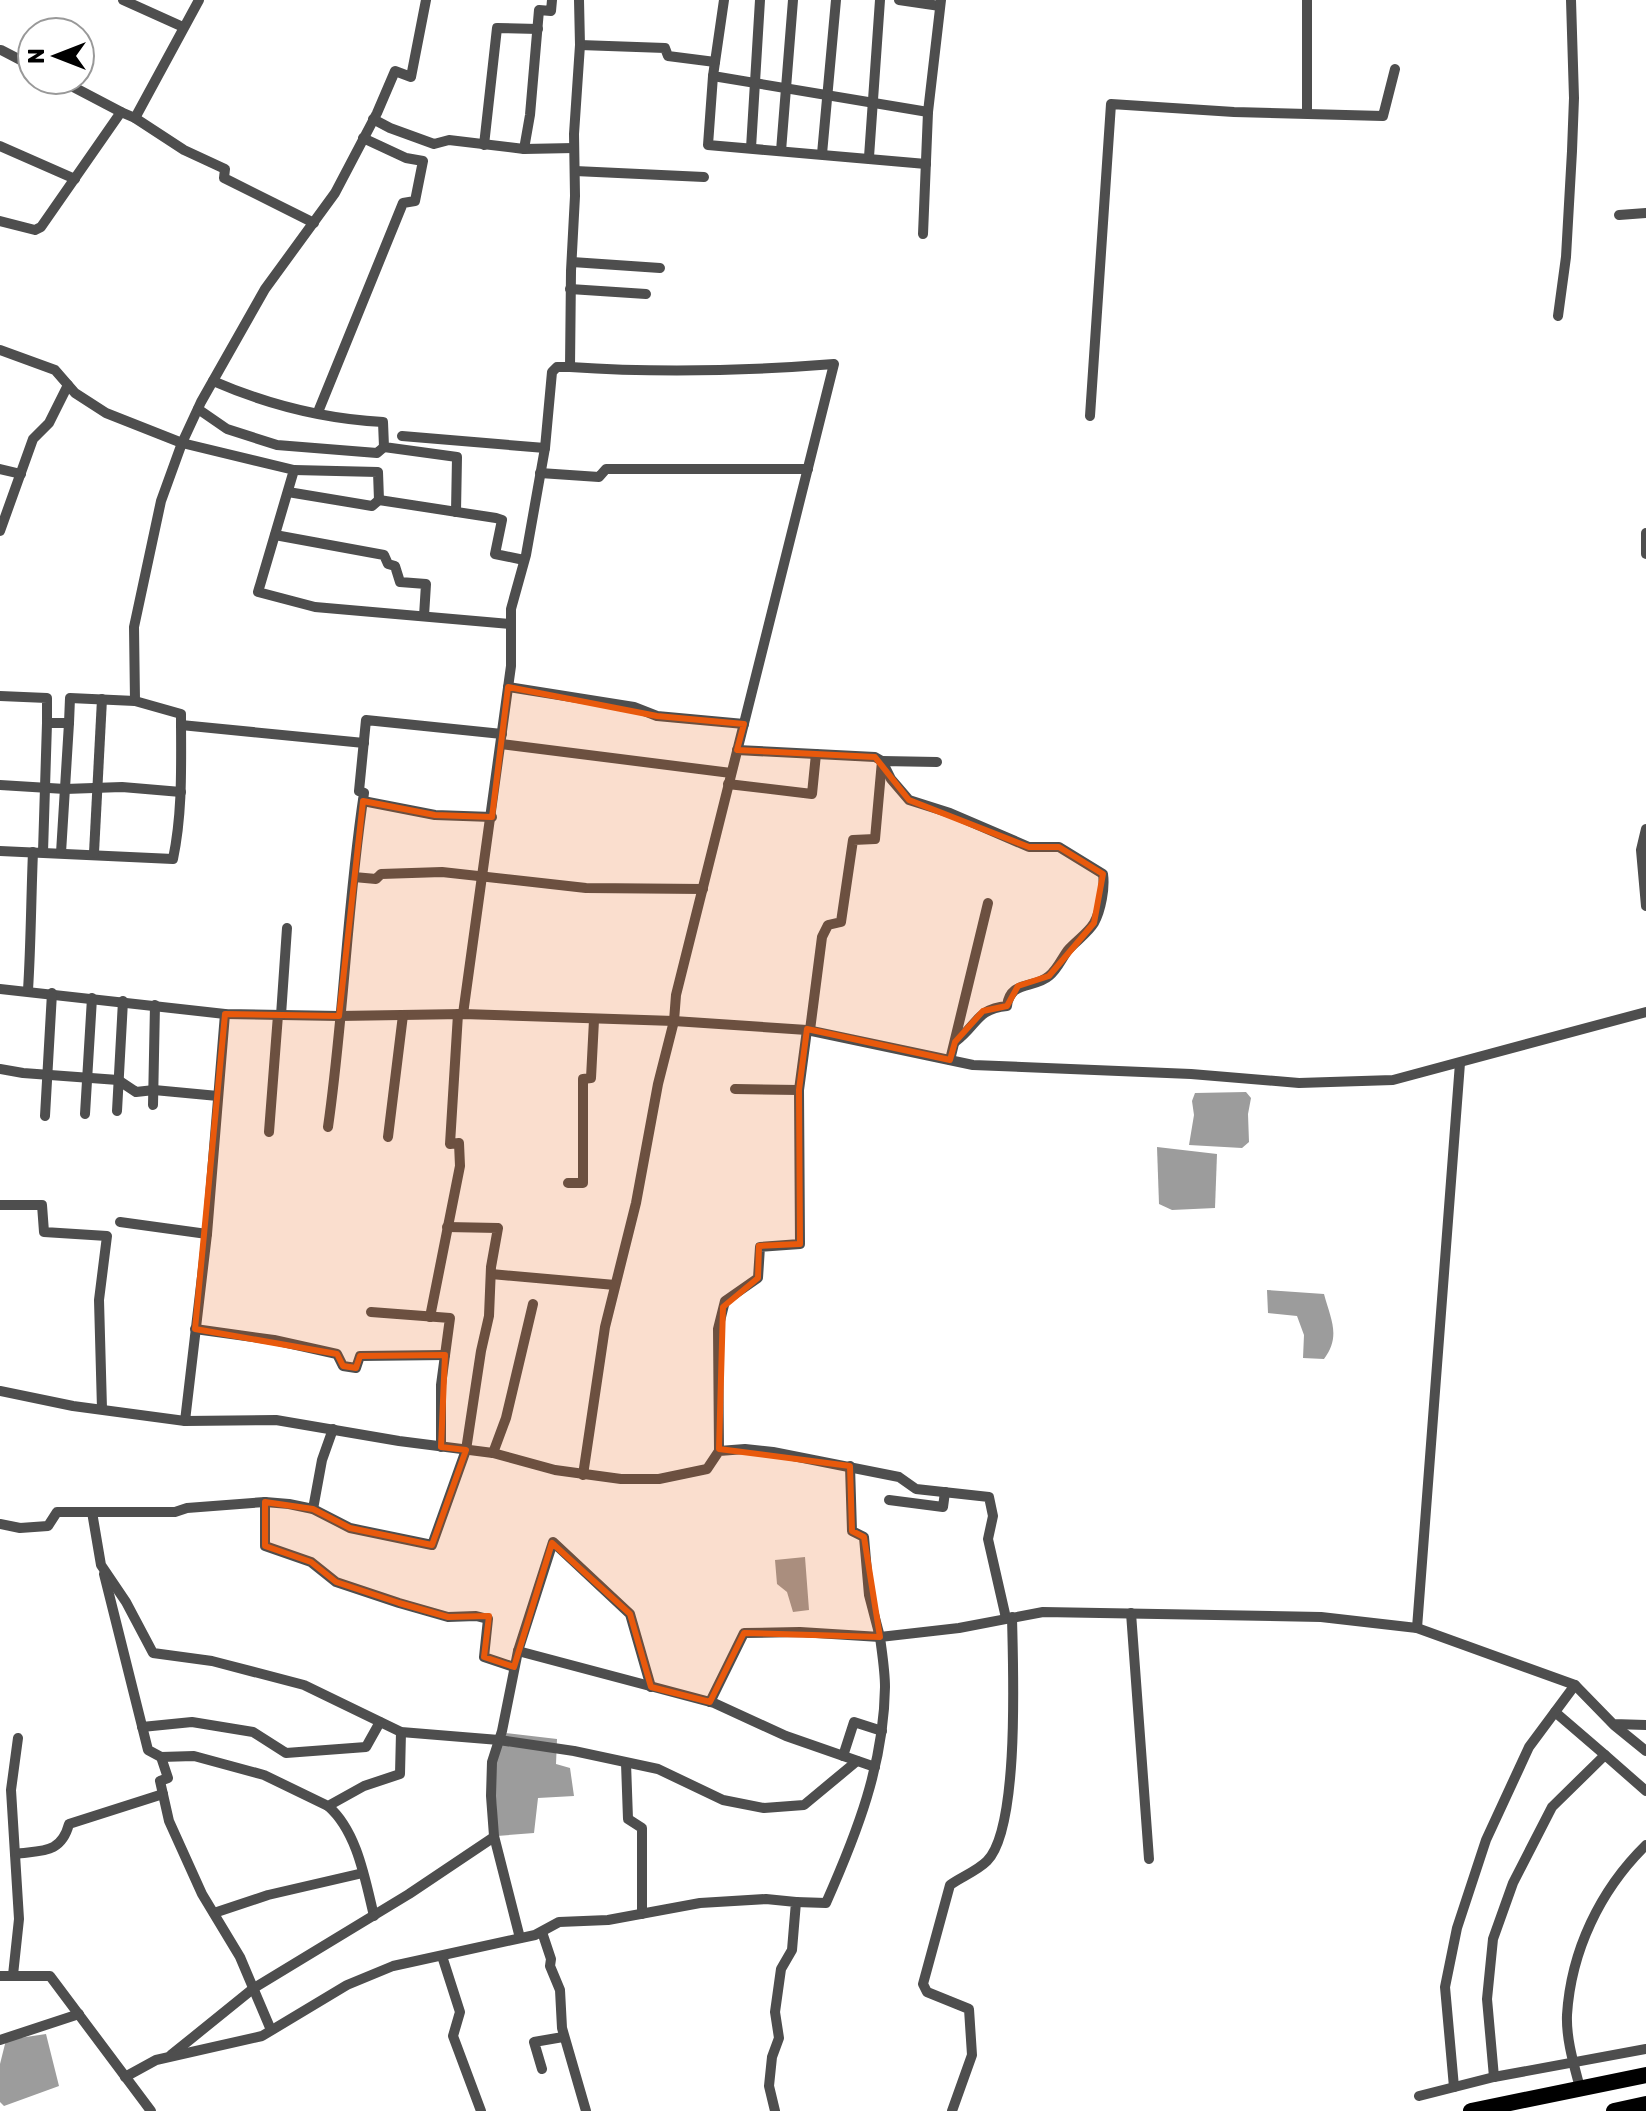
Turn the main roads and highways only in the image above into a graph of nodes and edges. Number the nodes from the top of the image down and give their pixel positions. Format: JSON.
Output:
{"nodes":[{"id":1,"x":1646,"y":2075,"type":"edge"},
{"id":2,"x":1646,"y":2104,"type":"edge"},
{"id":3,"x":1471,"y":2111,"type":"edge"},
{"id":4,"x":1614,"y":2111,"type":"edge"}],
"edges":[{"from":1,"to":3,"type":"highway"},
{"from":2,"to":4,"type":"highway"}]}
